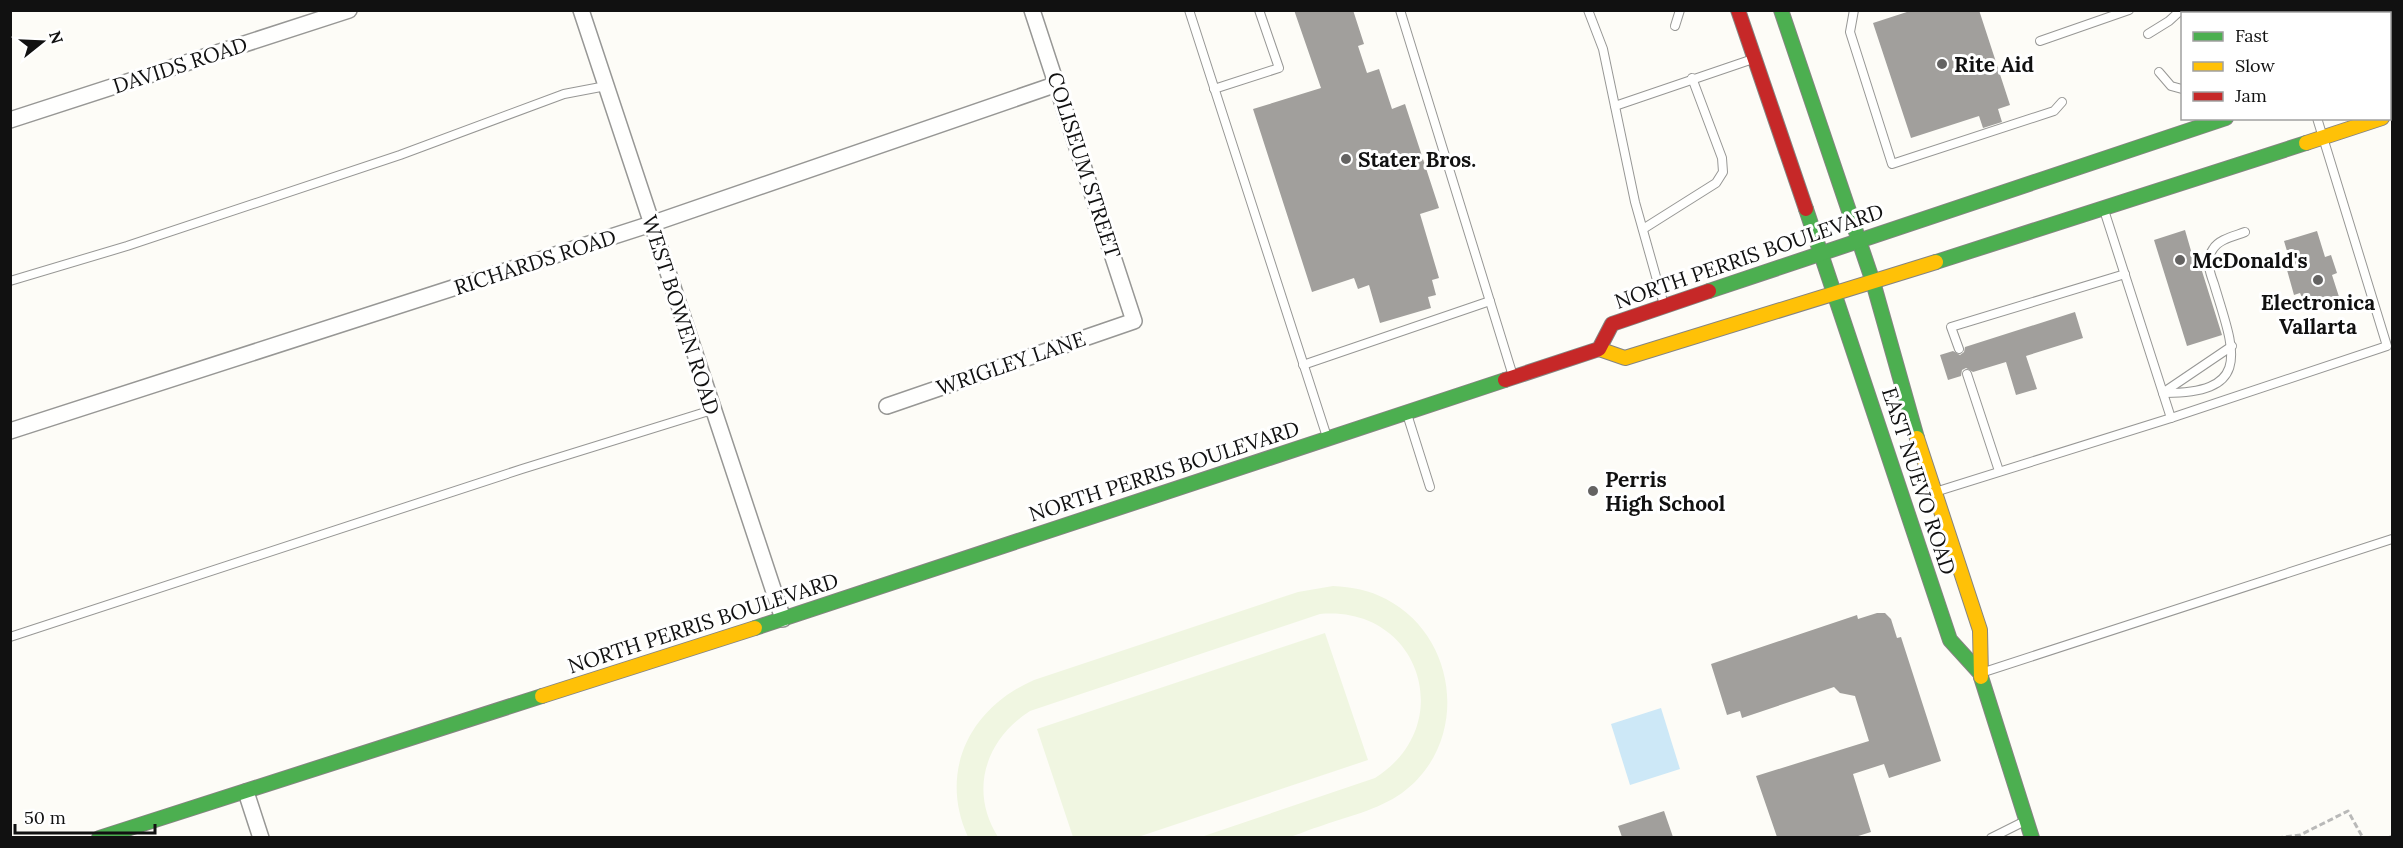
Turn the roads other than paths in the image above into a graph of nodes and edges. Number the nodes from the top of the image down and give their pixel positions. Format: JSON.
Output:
{"nodes":[{"id":1,"x":349,"y":10,"type":"edge"},
{"id":2,"x":581,"y":10,"type":"edge"},
{"id":3,"x":1032,"y":10,"type":"edge"},
{"id":4,"x":1189,"y":10,"type":"edge"},
{"id":5,"x":1259,"y":10,"type":"edge"},
{"id":6,"x":1400,"y":10,"type":"edge"},
{"id":7,"x":1588,"y":10,"type":"edge"},
{"id":8,"x":1680,"y":10,"type":"edge"},
{"id":9,"x":1738,"y":10,"type":"edge"},
{"id":10,"x":1780,"y":10,"type":"edge"},
{"id":11,"x":1854,"y":10,"type":"edge"},
{"id":12,"x":2130,"y":10,"type":"edge"},
{"id":13,"x":2181,"y":10,"type":"edge"},
{"id":14,"x":1674,"y":26,"type":"dead end"},
{"id":15,"x":2148,"y":34,"type":"dead end"},
{"id":16,"x":2040,"y":41,"type":"dead end"},
{"id":17,"x":1755,"y":58,"type":"junction"},
{"id":18,"x":2159,"y":72,"type":"dead end"},
{"id":19,"x":1692,"y":78,"type":"junction"},
{"id":20,"x":1057,"y":84,"type":"junction"},
{"id":21,"x":606,"y":86,"type":"junction"},
{"id":22,"x":1214,"y":89,"type":"junction"},
{"id":23,"x":2181,"y":89,"type":"edge"},
{"id":24,"x":2062,"y":102,"type":"dead end"},
{"id":25,"x":1615,"y":105,"type":"junction"},
{"id":26,"x":10,"y":120,"type":"edge"},
{"id":27,"x":2220,"y":120,"type":"edge"},
{"id":28,"x":2318,"y":120,"type":"edge"},
{"id":29,"x":2376,"y":120,"type":"edge"},
{"id":30,"x":2323,"y":137,"type":"junction"},
{"id":31,"x":2103,"y":209,"type":"junction"},
{"id":32,"x":651,"y":225,"type":"junction"},
{"id":33,"x":1642,"y":229,"type":"junction"},
{"id":34,"x":2245,"y":232,"type":"dead end"},
{"id":35,"x":1858,"y":240,"type":"junction"},
{"id":36,"x":1821,"y":252,"type":"junction"},
{"id":37,"x":2125,"y":274,"type":"junction"},
{"id":38,"x":10,"y":281,"type":"edge"},
{"id":39,"x":1873,"y":282,"type":"junction"},
{"id":40,"x":1835,"y":294,"type":"junction"},
{"id":41,"x":1490,"y":301,"type":"junction"},
{"id":42,"x":1665,"y":306,"type":"junction"},
{"id":43,"x":1134,"y":321,"type":"joint"},
{"id":44,"x":2232,"y":346,"type":"junction"},
{"id":45,"x":1599,"y":348,"type":"junction"},
{"id":46,"x":1959,"y":349,"type":"dead end"},
{"id":47,"x":1303,"y":365,"type":"junction"},
{"id":48,"x":1967,"y":374,"type":"dead end"},
{"id":49,"x":1514,"y":377,"type":"junction"},
{"id":50,"x":2163,"y":393,"type":"junction"},
{"id":51,"x":887,"y":406,"type":"dead end"},
{"id":52,"x":712,"y":410,"type":"junction"},
{"id":53,"x":1407,"y":413,"type":"junction"},
{"id":54,"x":2171,"y":418,"type":"junction"},
{"id":55,"x":10,"y":430,"type":"edge"},
{"id":56,"x":1328,"y":440,"type":"junction"},
{"id":57,"x":1999,"y":471,"type":"junction"},
{"id":58,"x":1430,"y":487,"type":"dead end"},
{"id":59,"x":1934,"y":493,"type":"junction"},
{"id":60,"x":2392,"y":539,"type":"edge"},
{"id":61,"x":783,"y":619,"type":"junction"},
{"id":62,"x":10,"y":637,"type":"edge"},
{"id":63,"x":1980,"y":673,"type":"junction"},
{"id":64,"x":246,"y":792,"type":"junction"},
{"id":65,"x":2027,"y":821,"type":"junction"},
{"id":66,"x":99,"y":837,"type":"edge"},
{"id":67,"x":261,"y":837,"type":"edge"},
{"id":68,"x":1990,"y":837,"type":"edge"},
{"id":69,"x":2032,"y":837,"type":"edge"}],
"edges":[{"from":1,"to":26,"type":"street","name":"DAVIDS ROAD"},
{"from":2,"to":21,"type":"street","name":"WEST BOWEN ROAD"},
{"from":3,"to":20,"type":"street","name":"COLISEUM STREET"},
{"from":4,"to":22,"type":"lane"},
{"from":5,"to":22,"type":"lane"},
{"from":6,"to":41,"type":"lane"},
{"from":7,"to":25,"type":"lane"},
{"from":8,"to":14,"type":"lane"},
{"from":9,"to":17,"type":"main road","name":"EAST NUEVO ROAD"},
{"from":10,"to":35,"type":"main road","name":"EAST NUEVO ROAD"},
{"from":11,"to":24,"type":"lane"},
{"from":12,"to":16,"type":"lane"},
{"from":13,"to":15,"type":"lane"},
{"from":17,"to":19,"type":"lane"},
{"from":17,"to":36,"type":"main road","name":"EAST NUEVO ROAD"},
{"from":18,"to":23,"type":"lane"},
{"from":19,"to":25,"type":"lane"},
{"from":19,"to":33,"type":"lane"},
{"from":20,"to":32,"type":"street","name":"RICHARDS ROAD"},
{"from":20,"to":43,"type":"street","name":"COLISEUM STREET"},
{"from":21,"to":32,"type":"street","name":"WEST BOWEN ROAD"},
{"from":21,"to":38,"type":"lane"},
{"from":22,"to":47,"type":"lane"},
{"from":25,"to":33,"type":"lane"},
{"from":27,"to":35,"type":"main road","name":"NORTH PERRIS BOULEVARD"},
{"from":28,"to":30,"type":"lane"},
{"from":29,"to":30,"type":"main road"},
{"from":30,"to":31,"type":"main road"},
{"from":30,"to":54,"type":"lane"},
{"from":31,"to":37,"type":"lane"},
{"from":31,"to":39,"type":"main road"},
{"from":32,"to":52,"type":"street","name":"WEST BOWEN ROAD"},
{"from":32,"to":55,"type":"street","name":"RICHARDS ROAD"},
{"from":33,"to":42,"type":"lane"},
{"from":34,"to":44,"type":"lane"},
{"from":35,"to":36,"type":"main road","name":"NORTH PERRIS BOULEVARD"},
{"from":35,"to":39,"type":"main road","name":"EAST NUEVO ROAD"},
{"from":36,"to":40,"type":"main road","name":"EAST NUEVO ROAD"},
{"from":36,"to":42,"type":"main road","name":"NORTH PERRIS BOULEVARD"},
{"from":37,"to":46,"type":"lane"},
{"from":37,"to":50,"type":"lane"},
{"from":39,"to":40,"type":"main road"},
{"from":39,"to":59,"type":"main road","name":"EAST NUEVO ROAD"},
{"from":40,"to":45,"type":"main road"},
{"from":40,"to":63,"type":"main road","name":"EAST NUEVO ROAD"},
{"from":41,"to":47,"type":"lane"},
{"from":41,"to":49,"type":"lane"},
{"from":42,"to":45,"type":"main road","name":"NORTH PERRIS BOULEVARD"},
{"from":43,"to":51,"type":"street","name":"WRIGLEY LANE"},
{"from":44,"to":50,"type":"lane"},
{"from":44,"to":50,"type":"lane"},
{"from":45,"to":49,"type":"main road","name":"NORTH PERRIS BOULEVARD"},
{"from":47,"to":56,"type":"lane"},
{"from":48,"to":57,"type":"lane"},
{"from":49,"to":53,"type":"main road","name":"NORTH PERRIS BOULEVARD"},
{"from":50,"to":54,"type":"lane"},
{"from":52,"to":61,"type":"street","name":"WEST BOWEN ROAD"},
{"from":52,"to":62,"type":"lane"},
{"from":53,"to":56,"type":"main road","name":"NORTH PERRIS BOULEVARD"},
{"from":53,"to":58,"type":"lane"},
{"from":54,"to":57,"type":"lane"},
{"from":56,"to":61,"type":"main road","name":"NORTH PERRIS BOULEVARD"},
{"from":57,"to":59,"type":"lane"},
{"from":59,"to":63,"type":"main road","name":"EAST NUEVO ROAD"},
{"from":60,"to":63,"type":"lane"},
{"from":61,"to":64,"type":"main road","name":"NORTH PERRIS BOULEVARD"},
{"from":63,"to":65,"type":"main road","name":"EAST NUEVO ROAD"},
{"from":64,"to":66,"type":"main road","name":"NORTH PERRIS BOULEVARD"},
{"from":64,"to":67,"type":"street"},
{"from":65,"to":68,"type":"lane"},
{"from":65,"to":69,"type":"main road","name":"EAST NUEVO ROAD"}]}
